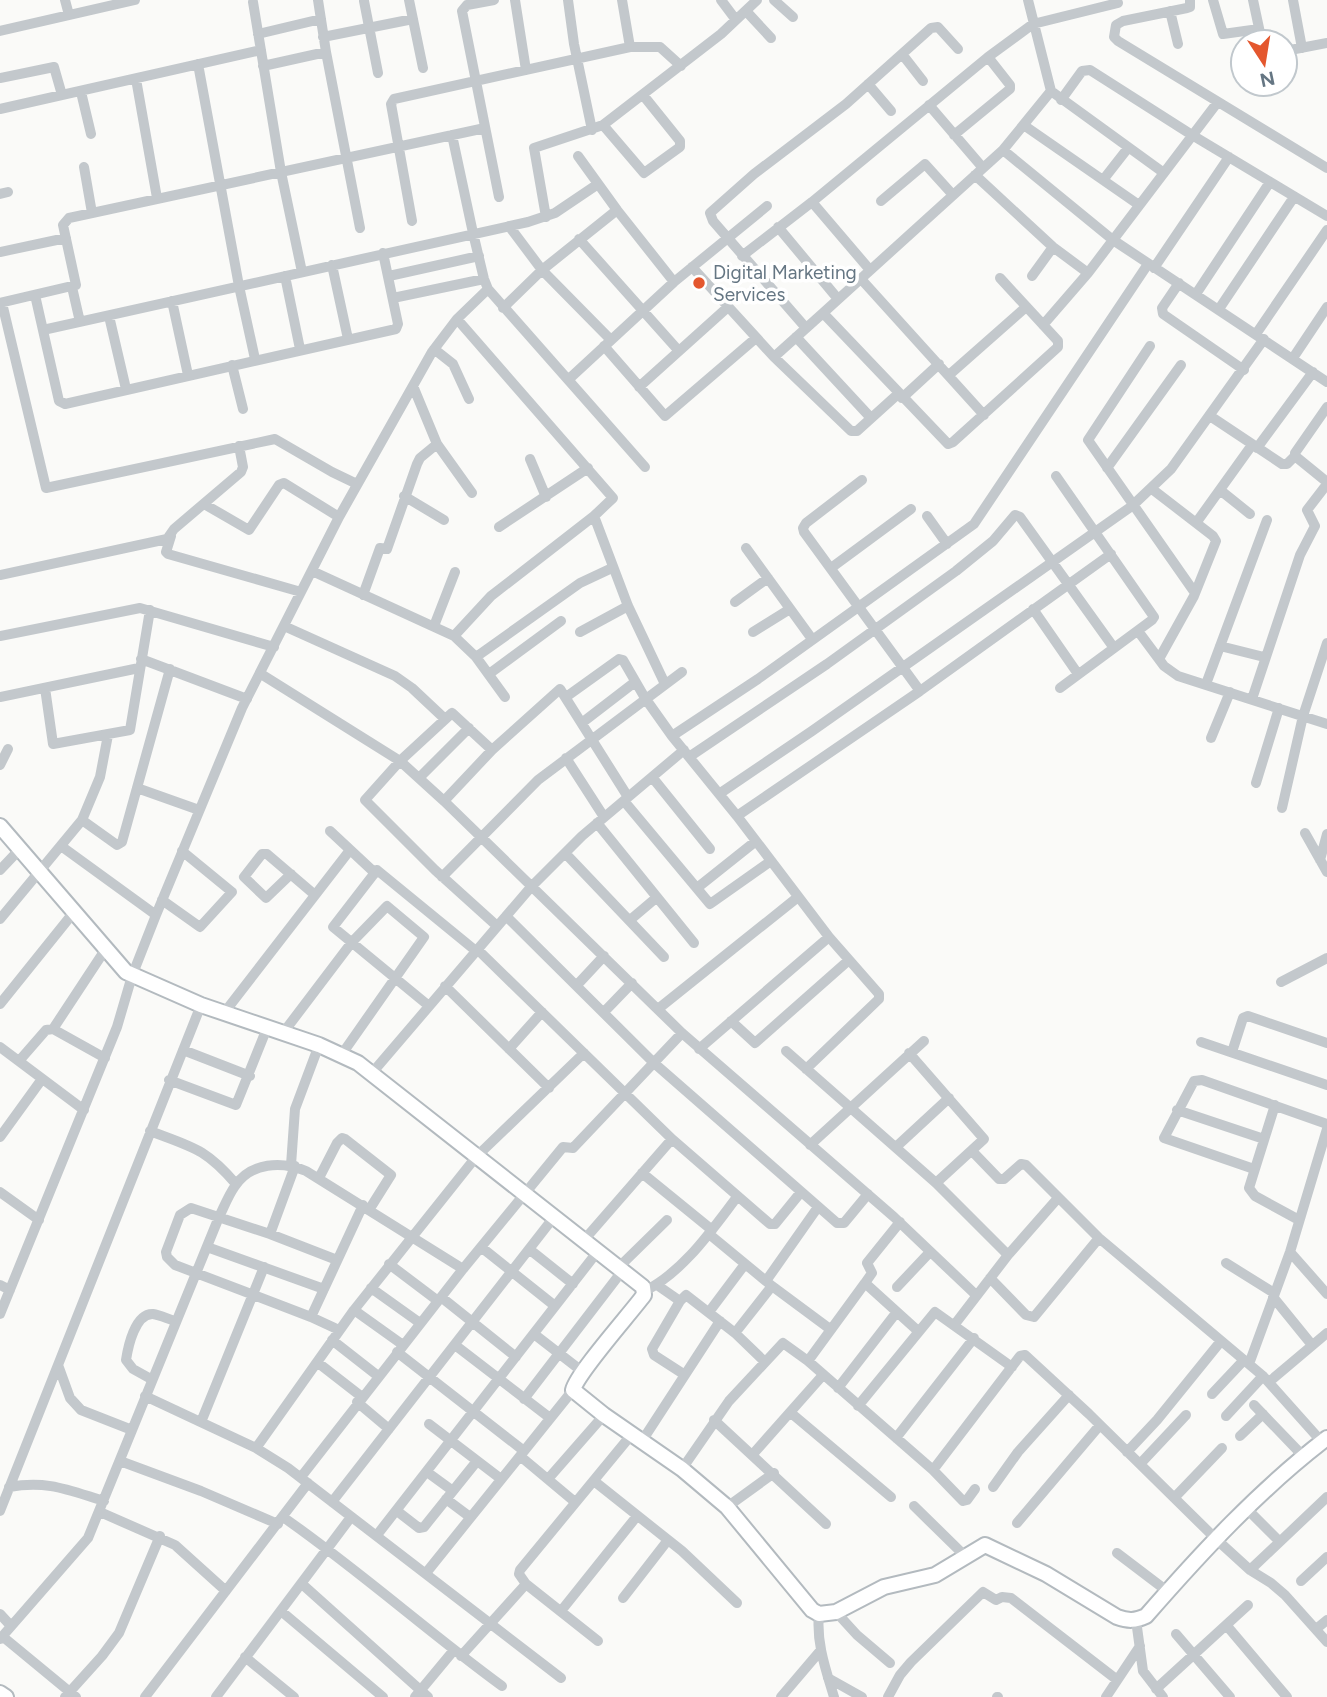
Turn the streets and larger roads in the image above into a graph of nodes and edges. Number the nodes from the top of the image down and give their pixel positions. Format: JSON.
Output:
{"nodes":[{"id":1,"x":65,"y":0,"type":"edge"},
{"id":2,"x":135,"y":0,"type":"edge"},
{"id":3,"x":318,"y":0,"type":"edge"},
{"id":4,"x":409,"y":0,"type":"edge"},
{"id":5,"x":494,"y":0,"type":"edge"},
{"id":6,"x":515,"y":0,"type":"edge"},
{"id":7,"x":568,"y":0,"type":"edge"},
{"id":8,"x":622,"y":0,"type":"edge"},
{"id":9,"x":720,"y":0,"type":"edge"},
{"id":10,"x":757,"y":0,"type":"edge"},
{"id":11,"x":775,"y":0,"type":"edge"},
{"id":12,"x":1028,"y":0,"type":"edge"},
{"id":13,"x":1190,"y":0,"type":"edge"},
{"id":14,"x":1213,"y":0,"type":"edge"},
{"id":15,"x":1253,"y":0,"type":"edge"},
{"id":16,"x":1293,"y":0,"type":"edge"},
{"id":17,"x":364,"y":1,"type":"edge"},
{"id":18,"x":1118,"y":1,"type":"edge"},
{"id":19,"x":253,"y":2,"type":"dead end"},
{"id":20,"x":746,"y":11,"type":"junction"},
{"id":21,"x":1170,"y":12,"type":"junction"},
{"id":22,"x":69,"y":15,"type":"junction"},
{"id":23,"x":793,"y":17,"type":"dead end"},
{"id":24,"x":321,"y":19,"type":"junction"},
{"id":25,"x":413,"y":19,"type":"junction"},
{"id":26,"x":736,"y":20,"type":"junction"},
{"id":27,"x":1124,"y":21,"type":"junction"},
{"id":28,"x":1033,"y":23,"type":"junction"},
{"id":29,"x":369,"y":26,"type":"junction"},
{"id":30,"x":1259,"y":28,"type":"edge"},
{"id":31,"x":0,"y":31,"type":"edge"},
{"id":32,"x":1229,"y":33,"type":"edge"},
{"id":33,"x":258,"y":34,"type":"junction"},
{"id":34,"x":323,"y":37,"type":"junction"},
{"id":35,"x":771,"y":38,"type":"dead end"},
{"id":36,"x":1327,"y":43,"type":"edge"},
{"id":37,"x":1178,"y":44,"type":"dead end"},
{"id":38,"x":629,"y":47,"type":"junction"},
{"id":39,"x":1302,"y":48,"type":"junction"},
{"id":40,"x":1299,"y":49,"type":"edge"},
{"id":41,"x":261,"y":50,"type":"junction"},
{"id":42,"x":958,"y":50,"type":"dead end"},
{"id":43,"x":326,"y":52,"type":"junction"},
{"id":44,"x":902,"y":54,"type":"junction"},
{"id":45,"x":988,"y":57,"type":"junction"},
{"id":46,"x":577,"y":59,"type":"junction"},
{"id":47,"x":198,"y":64,"type":"junction"},
{"id":48,"x":263,"y":66,"type":"junction"},
{"id":49,"x":681,"y":66,"type":"junction"},
{"id":50,"x":423,"y":68,"type":"dead end"},
{"id":51,"x":526,"y":70,"type":"junction"},
{"id":52,"x":378,"y":73,"type":"dead end"},
{"id":53,"x":0,"y":78,"type":"edge"},
{"id":54,"x":136,"y":79,"type":"junction"},
{"id":55,"x":475,"y":80,"type":"junction"},
{"id":56,"x":923,"y":81,"type":"dead end"},
{"id":57,"x":868,"y":84,"type":"junction"},
{"id":58,"x":1051,"y":91,"type":"junction"},
{"id":59,"x":82,"y":92,"type":"junction"},
{"id":60,"x":62,"y":95,"type":"junction"},
{"id":61,"x":643,"y":95,"type":"junction"},
{"id":62,"x":1061,"y":100,"type":"junction"},
{"id":63,"x":1217,"y":103,"type":"junction"},
{"id":64,"x":929,"y":105,"type":"junction"},
{"id":65,"x":0,"y":109,"type":"edge"},
{"id":66,"x":891,"y":111,"type":"dead end"},
{"id":67,"x":603,"y":125,"type":"junction"},
{"id":68,"x":1025,"y":126,"type":"junction"},
{"id":69,"x":485,"y":128,"type":"junction"},
{"id":70,"x":592,"y":130,"type":"junction"},
{"id":71,"x":91,"y":134,"type":"dead end"},
{"id":72,"x":452,"y":135,"type":"junction"},
{"id":73,"x":954,"y":135,"type":"junction"},
{"id":74,"x":1192,"y":135,"type":"junction"},
{"id":75,"x":400,"y":147,"type":"junction"},
{"id":76,"x":1128,"y":148,"type":"junction"},
{"id":77,"x":1003,"y":150,"type":"junction"},
{"id":78,"x":578,"y":156,"type":"dead end"},
{"id":79,"x":1229,"y":157,"type":"junction"},
{"id":80,"x":347,"y":158,"type":"junction"},
{"id":81,"x":84,"y":167,"type":"dead end"},
{"id":82,"x":1327,"y":168,"type":"edge"},
{"id":83,"x":281,"y":172,"type":"junction"},
{"id":84,"x":979,"y":172,"type":"junction"},
{"id":85,"x":1164,"y":173,"type":"junction"},
{"id":86,"x":1103,"y":180,"type":"junction"},
{"id":87,"x":1270,"y":182,"type":"junction"},
{"id":88,"x":220,"y":184,"type":"junction"},
{"id":89,"x":598,"y":184,"type":"junction"},
{"id":90,"x":953,"y":195,"type":"junction"},
{"id":91,"x":499,"y":197,"type":"dead end"},
{"id":92,"x":1294,"y":197,"type":"junction"},
{"id":93,"x":157,"y":198,"type":"junction"},
{"id":94,"x":881,"y":201,"type":"dead end"},
{"id":95,"x":812,"y":202,"type":"junction"},
{"id":96,"x":1139,"y":205,"type":"junction"},
{"id":97,"x":767,"y":206,"type":"dead end"},
{"id":98,"x":617,"y":210,"type":"junction"},
{"id":99,"x":92,"y":213,"type":"junction"},
{"id":100,"x":1327,"y":216,"type":"edge"},
{"id":101,"x":546,"y":217,"type":"junction"},
{"id":102,"x":412,"y":221,"type":"dead end"},
{"id":103,"x":509,"y":226,"type":"junction"},
{"id":104,"x":778,"y":227,"type":"junction"},
{"id":105,"x":360,"y":228,"type":"dead end"},
{"id":106,"x":1327,"y":230,"type":"edge"},
{"id":107,"x":473,"y":233,"type":"junction"},
{"id":108,"x":728,"y":237,"type":"junction"},
{"id":109,"x":66,"y":238,"type":"junction"},
{"id":110,"x":579,"y":239,"type":"junction"},
{"id":111,"x":1113,"y":240,"type":"junction"},
{"id":112,"x":1053,"y":247,"type":"junction"},
{"id":113,"x":0,"y":252,"type":"edge"},
{"id":114,"x":383,"y":253,"type":"junction"},
{"id":115,"x":479,"y":256,"type":"junction"},
{"id":116,"x":742,"y":256,"type":"junction"},
{"id":117,"x":332,"y":265,"type":"junction"},
{"id":118,"x":1151,"y":266,"type":"junction"},
{"id":119,"x":692,"y":267,"type":"junction"},
{"id":120,"x":542,"y":270,"type":"junction"},
{"id":121,"x":870,"y":270,"type":"junction"},
{"id":122,"x":302,"y":272,"type":"junction"},
{"id":123,"x":1088,"y":273,"type":"junction"},
{"id":124,"x":285,"y":276,"type":"junction"},
{"id":125,"x":389,"y":276,"type":"junction"},
{"id":126,"x":1032,"y":276,"type":"dead end"},
{"id":127,"x":1000,"y":278,"type":"dead end"},
{"id":128,"x":861,"y":279,"type":"junction"},
{"id":129,"x":674,"y":282,"type":"junction"},
{"id":130,"x":1179,"y":283,"type":"junction"},
{"id":131,"x":486,"y":284,"type":"junction"},
{"id":132,"x":239,"y":286,"type":"junction"},
{"id":133,"x":72,"y":287,"type":"junction"},
{"id":134,"x":1196,"y":294,"type":"junction"},
{"id":135,"x":36,"y":295,"type":"junction"},
{"id":136,"x":393,"y":298,"type":"junction"},
{"id":137,"x":838,"y":299,"type":"junction"},
{"id":138,"x":172,"y":301,"type":"junction"},
{"id":139,"x":1,"y":303,"type":"edge"},
{"id":140,"x":728,"y":307,"type":"junction"},
{"id":141,"x":1026,"y":307,"type":"junction"},
{"id":142,"x":1327,"y":307,"type":"edge"},
{"id":143,"x":503,"y":308,"type":"junction"},
{"id":144,"x":1219,"y":309,"type":"junction"},
{"id":145,"x":642,"y":310,"type":"junction"},
{"id":146,"x":823,"y":313,"type":"junction"},
{"id":147,"x":109,"y":316,"type":"junction"},
{"id":148,"x":457,"y":319,"type":"junction"},
{"id":149,"x":80,"y":322,"type":"junction"},
{"id":150,"x":1043,"y":325,"type":"junction"},
{"id":151,"x":806,"y":328,"type":"junction"},
{"id":152,"x":43,"y":330,"type":"junction"},
{"id":153,"x":796,"y":337,"type":"junction"},
{"id":154,"x":1260,"y":337,"type":"junction"},
{"id":155,"x":756,"y":338,"type":"junction"},
{"id":156,"x":348,"y":339,"type":"junction"},
{"id":157,"x":607,"y":343,"type":"junction"},
{"id":158,"x":1150,"y":346,"type":"dead end"},
{"id":159,"x":300,"y":349,"type":"junction"},
{"id":160,"x":434,"y":349,"type":"junction"},
{"id":161,"x":678,"y":350,"type":"junction"},
{"id":162,"x":774,"y":356,"type":"junction"},
{"id":163,"x":1293,"y":358,"type":"junction"},
{"id":164,"x":255,"y":359,"type":"junction"},
{"id":165,"x":939,"y":364,"type":"junction"},
{"id":166,"x":232,"y":365,"type":"junction"},
{"id":167,"x":1181,"y":365,"type":"dead end"},
{"id":168,"x":1244,"y":370,"type":"junction"},
{"id":169,"x":1313,"y":372,"type":"junction"},
{"id":170,"x":188,"y":375,"type":"junction"},
{"id":171,"x":949,"y":375,"type":"junction"},
{"id":172,"x":569,"y":379,"type":"junction"},
{"id":173,"x":1327,"y":382,"type":"edge"},
{"id":174,"x":413,"y":386,"type":"junction"},
{"id":175,"x":639,"y":387,"type":"junction"},
{"id":176,"x":126,"y":389,"type":"junction"},
{"id":177,"x":900,"y":396,"type":"junction"},
{"id":178,"x":470,"y":399,"type":"dead end"},
{"id":179,"x":1327,"y":407,"type":"edge"},
{"id":180,"x":243,"y":409,"type":"dead end"},
{"id":181,"x":984,"y":415,"type":"junction"},
{"id":182,"x":1210,"y":416,"type":"junction"},
{"id":183,"x":872,"y":418,"type":"junction"},
{"id":184,"x":437,"y":444,"type":"junction"},
{"id":185,"x":239,"y":446,"type":"junction"},
{"id":186,"x":1254,"y":446,"type":"junction"},
{"id":187,"x":1295,"y":456,"type":"junction"},
{"id":188,"x":530,"y":459,"type":"dead end"},
{"id":189,"x":645,"y":467,"type":"dead end"},
{"id":190,"x":588,"y":468,"type":"junction"},
{"id":191,"x":1107,"y":468,"type":"junction"},
{"id":192,"x":1056,"y":476,"type":"dead end"},
{"id":193,"x":862,"y":480,"type":"dead end"},
{"id":194,"x":1327,"y":483,"type":"edge"},
{"id":195,"x":357,"y":484,"type":"junction"},
{"id":196,"x":1152,"y":489,"type":"junction"},
{"id":197,"x":1220,"y":490,"type":"junction"},
{"id":198,"x":472,"y":493,"type":"dead end"},
{"id":199,"x":404,"y":496,"type":"junction"},
{"id":200,"x":546,"y":497,"type":"junction"},
{"id":201,"x":204,"y":504,"type":"junction"},
{"id":202,"x":1132,"y":506,"type":"junction"},
{"id":203,"x":911,"y":509,"type":"dead end"},
{"id":204,"x":1250,"y":514,"type":"dead end"},
{"id":205,"x":594,"y":516,"type":"junction"},
{"id":206,"x":927,"y":516,"type":"dead end"},
{"id":207,"x":339,"y":517,"type":"junction"},
{"id":208,"x":444,"y":520,"type":"dead end"},
{"id":209,"x":1267,"y":520,"type":"dead end"},
{"id":210,"x":1196,"y":523,"type":"junction"},
{"id":211,"x":499,"y":527,"type":"dead end"},
{"id":212,"x":1096,"y":531,"type":"junction"},
{"id":213,"x":170,"y":536,"type":"junction"},
{"id":214,"x":947,"y":544,"type":"junction"},
{"id":215,"x":746,"y":548,"type":"dead end"},
{"id":216,"x":1111,"y":554,"type":"junction"},
{"id":217,"x":1051,"y":561,"type":"junction"},
{"id":218,"x":612,"y":568,"type":"junction"},
{"id":219,"x":831,"y":568,"type":"junction"},
{"id":220,"x":313,"y":571,"type":"junction"},
{"id":221,"x":455,"y":572,"type":"dead end"},
{"id":222,"x":0,"y":575,"type":"edge"},
{"id":223,"x":768,"y":578,"type":"junction"},
{"id":224,"x":1068,"y":584,"type":"junction"},
{"id":225,"x":301,"y":592,"type":"junction"},
{"id":226,"x":1195,"y":593,"type":"junction"},
{"id":227,"x":363,"y":594,"type":"junction"},
{"id":228,"x":735,"y":602,"type":"dead end"},
{"id":229,"x":628,"y":606,"type":"junction"},
{"id":230,"x":860,"y":606,"type":"junction"},
{"id":231,"x":790,"y":609,"type":"junction"},
{"id":232,"x":1033,"y":609,"type":"junction"},
{"id":233,"x":150,"y":610,"type":"junction"},
{"id":234,"x":561,"y":621,"type":"dead end"},
{"id":235,"x":284,"y":626,"type":"junction"},
{"id":236,"x":434,"y":626,"type":"junction"},
{"id":237,"x":875,"y":629,"type":"junction"},
{"id":238,"x":1138,"y":631,"type":"junction"},
{"id":239,"x":580,"y":632,"type":"dead end"},
{"id":240,"x":753,"y":632,"type":"dead end"},
{"id":241,"x":0,"y":636,"type":"edge"},
{"id":242,"x":454,"y":636,"type":"junction"},
{"id":243,"x":813,"y":639,"type":"junction"},
{"id":244,"x":1327,"y":643,"type":"edge"},
{"id":245,"x":1220,"y":646,"type":"junction"},
{"id":246,"x":274,"y":647,"type":"junction"},
{"id":247,"x":1114,"y":648,"type":"junction"},
{"id":248,"x":476,"y":657,"type":"junction"},
{"id":249,"x":1264,"y":657,"type":"junction"},
{"id":250,"x":1159,"y":659,"type":"junction"},
{"id":251,"x":140,"y":663,"type":"junction"},
{"id":252,"x":903,"y":667,"type":"junction"},
{"id":253,"x":170,"y":669,"type":"junction"},
{"id":254,"x":682,"y":672,"type":"dead end"},
{"id":255,"x":261,"y":674,"type":"junction"},
{"id":256,"x":489,"y":674,"type":"junction"},
{"id":257,"x":1077,"y":674,"type":"junction"},
{"id":258,"x":635,"y":682,"type":"junction"},
{"id":259,"x":665,"y":684,"type":"junction"},
{"id":260,"x":1206,"y":684,"type":"junction"},
{"id":261,"x":45,"y":688,"type":"junction"},
{"id":262,"x":1060,"y":688,"type":"dead end"},
{"id":263,"x":920,"y":691,"type":"junction"},
{"id":264,"x":1230,"y":692,"type":"junction"},
{"id":265,"x":505,"y":697,"type":"dead end"},
{"id":266,"x":566,"y":697,"type":"junction"},
{"id":267,"x":0,"y":698,"type":"edge"},
{"id":268,"x":645,"y":698,"type":"junction"},
{"id":269,"x":247,"y":699,"type":"junction"},
{"id":270,"x":1252,"y":699,"type":"junction"},
{"id":271,"x":1279,"y":708,"type":"junction"},
{"id":272,"x":1303,"y":716,"type":"junction"},
{"id":273,"x":445,"y":719,"type":"junction"},
{"id":274,"x":583,"y":722,"type":"junction"},
{"id":275,"x":1327,"y":724,"type":"edge"},
{"id":276,"x":469,"y":728,"type":"junction"},
{"id":277,"x":107,"y":735,"type":"junction"},
{"id":278,"x":672,"y":736,"type":"junction"},
{"id":279,"x":592,"y":738,"type":"junction"},
{"id":280,"x":1211,"y":738,"type":"dead end"},
{"id":281,"x":8,"y":750,"type":"dead end"},
{"id":282,"x":492,"y":750,"type":"junction"},
{"id":283,"x":687,"y":754,"type":"junction"},
{"id":284,"x":566,"y":758,"type":"junction"},
{"id":285,"x":400,"y":761,"type":"junction"},
{"id":286,"x":0,"y":765,"type":"edge"},
{"id":287,"x":652,"y":777,"type":"junction"},
{"id":288,"x":419,"y":778,"type":"junction"},
{"id":289,"x":1256,"y":783,"type":"dead end"},
{"id":290,"x":137,"y":788,"type":"junction"},
{"id":291,"x":719,"y":794,"type":"junction"},
{"id":292,"x":626,"y":799,"type":"junction"},
{"id":293,"x":443,"y":801,"type":"junction"},
{"id":294,"x":1282,"y":808,"type":"dead end"},
{"id":295,"x":199,"y":810,"type":"junction"},
{"id":296,"x":737,"y":816,"type":"junction"},
{"id":297,"x":82,"y":820,"type":"junction"},
{"id":298,"x":601,"y":820,"type":"junction"},
{"id":299,"x":0,"y":826,"type":"edge"},
{"id":300,"x":330,"y":831,"type":"dead end"},
{"id":301,"x":1305,"y":833,"type":"dead end"},
{"id":302,"x":1327,"y":834,"type":"edge"},
{"id":303,"x":480,"y":837,"type":"junction"},
{"id":304,"x":757,"y":842,"type":"junction"},
{"id":305,"x":61,"y":846,"type":"junction"},
{"id":306,"x":710,"y":849,"type":"dead end"},
{"id":307,"x":19,"y":850,"type":"junction"},
{"id":308,"x":182,"y":850,"type":"junction"},
{"id":309,"x":350,"y":850,"type":"junction"},
{"id":310,"x":565,"y":853,"type":"junction"},
{"id":311,"x":1320,"y":860,"type":"junction"},
{"id":312,"x":771,"y":861,"type":"junction"},
{"id":313,"x":0,"y":870,"type":"edge"},
{"id":314,"x":39,"y":871,"type":"junction"},
{"id":315,"x":1327,"y":872,"type":"edge"},
{"id":316,"x":375,"y":873,"type":"junction"},
{"id":317,"x":291,"y":874,"type":"junction"},
{"id":318,"x":442,"y":877,"type":"junction"},
{"id":319,"x":531,"y":887,"type":"junction"},
{"id":320,"x":697,"y":888,"type":"junction"},
{"id":321,"x":315,"y":895,"type":"junction"},
{"id":322,"x":798,"y":897,"type":"junction"},
{"id":323,"x":656,"y":898,"type":"junction"},
{"id":324,"x":162,"y":900,"type":"junction"},
{"id":325,"x":74,"y":912,"type":"junction"},
{"id":326,"x":156,"y":915,"type":"junction"},
{"id":327,"x":506,"y":916,"type":"junction"},
{"id":328,"x":0,"y":919,"type":"edge"},
{"id":329,"x":630,"y":920,"type":"junction"},
{"id":330,"x":497,"y":926,"type":"junction"},
{"id":331,"x":829,"y":937,"type":"junction"},
{"id":332,"x":352,"y":943,"type":"junction"},
{"id":333,"x":694,"y":943,"type":"dead end"},
{"id":334,"x":105,"y":950,"type":"junction"},
{"id":335,"x":476,"y":950,"type":"junction"},
{"id":336,"x":604,"y":956,"type":"junction"},
{"id":337,"x":664,"y":957,"type":"dead end"},
{"id":338,"x":1327,"y":958,"type":"edge"},
{"id":339,"x":849,"y":960,"type":"junction"},
{"id":340,"x":132,"y":976,"type":"junction"},
{"id":341,"x":396,"y":978,"type":"junction"},
{"id":342,"x":1281,"y":982,"type":"dead end"},
{"id":343,"x":632,"y":983,"type":"junction"},
{"id":344,"x":577,"y":985,"type":"junction"},
{"id":345,"x":445,"y":986,"type":"junction"},
{"id":346,"x":0,"y":1004,"type":"edge"},
{"id":347,"x":201,"y":1005,"type":"junction"},
{"id":348,"x":429,"y":1006,"type":"junction"},
{"id":349,"x":659,"y":1009,"type":"junction"},
{"id":350,"x":542,"y":1012,"type":"junction"},
{"id":351,"x":604,"y":1012,"type":"junction"},
{"id":352,"x":224,"y":1013,"type":"junction"},
{"id":353,"x":731,"y":1021,"type":"junction"},
{"id":354,"x":267,"y":1028,"type":"junction"},
{"id":355,"x":53,"y":1029,"type":"junction"},
{"id":356,"x":682,"y":1032,"type":"junction"},
{"id":357,"x":284,"y":1033,"type":"junction"},
{"id":358,"x":924,"y":1041,"type":"dead end"},
{"id":359,"x":1201,"y":1042,"type":"dead end"},
{"id":360,"x":1327,"y":1043,"type":"edge"},
{"id":361,"x":319,"y":1045,"type":"junction"},
{"id":362,"x":509,"y":1049,"type":"junction"},
{"id":363,"x":699,"y":1049,"type":"junction"},
{"id":364,"x":183,"y":1050,"type":"junction"},
{"id":365,"x":786,"y":1051,"type":"dead end"},
{"id":366,"x":1232,"y":1052,"type":"junction"},
{"id":367,"x":2,"y":1053,"type":"edge"},
{"id":368,"x":584,"y":1053,"type":"junction"},
{"id":369,"x":909,"y":1053,"type":"junction"},
{"id":370,"x":342,"y":1054,"type":"junction"},
{"id":371,"x":104,"y":1058,"type":"junction"},
{"id":372,"x":19,"y":1061,"type":"junction"},
{"id":373,"x":654,"y":1063,"type":"junction"},
{"id":374,"x":806,"y":1069,"type":"junction"},
{"id":375,"x":372,"y":1073,"type":"junction"},
{"id":376,"x":250,"y":1076,"type":"junction"},
{"id":377,"x":42,"y":1079,"type":"junction"},
{"id":378,"x":169,"y":1080,"type":"junction"},
{"id":379,"x":1327,"y":1086,"type":"edge"},
{"id":380,"x":549,"y":1088,"type":"junction"},
{"id":381,"x":627,"y":1093,"type":"junction"},
{"id":382,"x":949,"y":1098,"type":"junction"},
{"id":383,"x":1275,"y":1105,"type":"junction"},
{"id":384,"x":849,"y":1107,"type":"junction"},
{"id":385,"x":84,"y":1110,"type":"junction"},
{"id":386,"x":1177,"y":1110,"type":"junction"},
{"id":387,"x":1327,"y":1124,"type":"edge"},
{"id":388,"x":1327,"y":1129,"type":"edge"},
{"id":389,"x":150,"y":1131,"type":"junction"},
{"id":390,"x":0,"y":1137,"type":"edge"},
{"id":391,"x":672,"y":1139,"type":"junction"},
{"id":392,"x":1264,"y":1139,"type":"junction"},
{"id":393,"x":810,"y":1145,"type":"junction"},
{"id":394,"x":896,"y":1147,"type":"junction"},
{"id":395,"x":972,"y":1151,"type":"junction"},
{"id":396,"x":476,"y":1157,"type":"junction"},
{"id":397,"x":293,"y":1166,"type":"junction"},
{"id":398,"x":1254,"y":1169,"type":"junction"},
{"id":399,"x":642,"y":1173,"type":"junction"},
{"id":400,"x":318,"y":1178,"type":"junction"},
{"id":401,"x":936,"y":1183,"type":"junction"},
{"id":402,"x":236,"y":1184,"type":"junction"},
{"id":403,"x":0,"y":1192,"type":"edge"},
{"id":404,"x":801,"y":1192,"type":"junction"},
{"id":405,"x":524,"y":1193,"type":"junction"},
{"id":406,"x":869,"y":1194,"type":"junction"},
{"id":407,"x":737,"y":1197,"type":"junction"},
{"id":408,"x":1058,"y":1198,"type":"junction"},
{"id":409,"x":818,"y":1207,"type":"junction"},
{"id":410,"x":366,"y":1208,"type":"junction"},
{"id":411,"x":219,"y":1217,"type":"junction"},
{"id":412,"x":554,"y":1217,"type":"junction"},
{"id":413,"x":39,"y":1220,"type":"junction"},
{"id":414,"x":667,"y":1220,"type":"dead end"},
{"id":415,"x":1299,"y":1220,"type":"junction"},
{"id":416,"x":900,"y":1222,"type":"junction"},
{"id":417,"x":710,"y":1232,"type":"junction"},
{"id":418,"x":270,"y":1234,"type":"junction"},
{"id":419,"x":411,"y":1237,"type":"junction"},
{"id":420,"x":1099,"y":1238,"type":"junction"},
{"id":421,"x":584,"y":1240,"type":"junction"},
{"id":422,"x":207,"y":1247,"type":"junction"},
{"id":423,"x":481,"y":1247,"type":"junction"},
{"id":424,"x":529,"y":1249,"type":"junction"},
{"id":425,"x":598,"y":1251,"type":"junction"},
{"id":426,"x":930,"y":1252,"type":"junction"},
{"id":427,"x":1290,"y":1252,"type":"junction"},
{"id":428,"x":1008,"y":1255,"type":"junction"},
{"id":429,"x":337,"y":1260,"type":"junction"},
{"id":430,"x":1226,"y":1263,"type":"dead end"},
{"id":431,"x":388,"y":1264,"type":"junction"},
{"id":432,"x":745,"y":1264,"type":"junction"},
{"id":433,"x":264,"y":1266,"type":"junction"},
{"id":434,"x":621,"y":1268,"type":"junction"},
{"id":435,"x":463,"y":1269,"type":"junction"},
{"id":436,"x":512,"y":1271,"type":"junction"},
{"id":437,"x":195,"y":1273,"type":"junction"},
{"id":438,"x":990,"y":1278,"type":"junction"},
{"id":439,"x":769,"y":1283,"type":"junction"},
{"id":440,"x":865,"y":1283,"type":"junction"},
{"id":441,"x":573,"y":1284,"type":"junction"},
{"id":442,"x":5,"y":1287,"type":"edge"},
{"id":443,"x":897,"y":1287,"type":"dead end"},
{"id":444,"x":371,"y":1288,"type":"junction"},
{"id":445,"x":651,"y":1288,"type":"junction"},
{"id":446,"x":324,"y":1289,"type":"junction"},
{"id":447,"x":1327,"y":1294,"type":"edge"},
{"id":448,"x":252,"y":1295,"type":"junction"},
{"id":449,"x":1273,"y":1295,"type":"junction"},
{"id":450,"x":976,"y":1296,"type":"junction"},
{"id":451,"x":439,"y":1299,"type":"junction"},
{"id":452,"x":680,"y":1301,"type":"junction"},
{"id":453,"x":555,"y":1306,"type":"junction"},
{"id":454,"x":354,"y":1310,"type":"junction"},
{"id":455,"x":709,"y":1312,"type":"junction"},
{"id":456,"x":895,"y":1313,"type":"junction"},
{"id":457,"x":0,"y":1314,"type":"edge"},
{"id":458,"x":311,"y":1317,"type":"junction"},
{"id":459,"x":175,"y":1321,"type":"junction"},
{"id":460,"x":720,"y":1321,"type":"junction"},
{"id":461,"x":472,"y":1322,"type":"junction"},
{"id":462,"x":420,"y":1323,"type":"junction"},
{"id":463,"x":955,"y":1324,"type":"junction"},
{"id":464,"x":830,"y":1329,"type":"junction"},
{"id":465,"x":339,"y":1330,"type":"junction"},
{"id":466,"x":918,"y":1331,"type":"junction"},
{"id":467,"x":1327,"y":1333,"type":"edge"},
{"id":468,"x":534,"y":1334,"type":"junction"},
{"id":469,"x":735,"y":1334,"type":"junction"},
{"id":470,"x":974,"y":1338,"type":"junction"},
{"id":471,"x":332,"y":1340,"type":"junction"},
{"id":472,"x":1221,"y":1341,"type":"junction"},
{"id":473,"x":455,"y":1345,"type":"junction"},
{"id":474,"x":1312,"y":1345,"type":"junction"},
{"id":475,"x":400,"y":1348,"type":"junction"},
{"id":476,"x":559,"y":1354,"type":"junction"},
{"id":477,"x":516,"y":1357,"type":"junction"},
{"id":478,"x":317,"y":1362,"type":"junction"},
{"id":479,"x":765,"y":1362,"type":"junction"},
{"id":480,"x":808,"y":1362,"type":"junction"},
{"id":481,"x":1246,"y":1362,"type":"junction"},
{"id":482,"x":58,"y":1365,"type":"junction"},
{"id":483,"x":1012,"y":1367,"type":"junction"},
{"id":484,"x":583,"y":1372,"type":"junction"},
{"id":485,"x":685,"y":1375,"type":"junction"},
{"id":486,"x":378,"y":1376,"type":"junction"},
{"id":487,"x":823,"y":1376,"type":"junction"},
{"id":488,"x":429,"y":1377,"type":"junction"},
{"id":489,"x":151,"y":1379,"type":"junction"},
{"id":490,"x":1266,"y":1379,"type":"junction"},
{"id":491,"x":499,"y":1380,"type":"junction"},
{"id":492,"x":838,"y":1388,"type":"junction"},
{"id":493,"x":573,"y":1391,"type":"junction"},
{"id":494,"x":1212,"y":1394,"type":"dead end"},
{"id":495,"x":1069,"y":1395,"type":"junction"},
{"id":496,"x":145,"y":1396,"type":"junction"},
{"id":497,"x":524,"y":1399,"type":"junction"},
{"id":498,"x":359,"y":1400,"type":"junction"},
{"id":499,"x":1254,"y":1405,"type":"dead end"},
{"id":500,"x":858,"y":1406,"type":"junction"},
{"id":501,"x":474,"y":1411,"type":"junction"},
{"id":502,"x":791,"y":1413,"type":"junction"},
{"id":503,"x":1263,"y":1414,"type":"junction"},
{"id":504,"x":604,"y":1415,"type":"junction"},
{"id":505,"x":1186,"y":1415,"type":"dead end"},
{"id":506,"x":1226,"y":1416,"type":"dead end"},
{"id":507,"x":550,"y":1418,"type":"junction"},
{"id":508,"x":715,"y":1420,"type":"junction"},
{"id":509,"x":201,"y":1422,"type":"junction"},
{"id":510,"x":429,"y":1423,"type":"dead end"},
{"id":511,"x":1100,"y":1425,"type":"junction"},
{"id":512,"x":389,"y":1429,"type":"junction"},
{"id":513,"x":132,"y":1430,"type":"junction"},
{"id":514,"x":1240,"y":1436,"type":"dead end"},
{"id":515,"x":637,"y":1437,"type":"junction"},
{"id":516,"x":897,"y":1438,"type":"junction"},
{"id":517,"x":452,"y":1440,"type":"junction"},
{"id":518,"x":1324,"y":1440,"type":"edge"},
{"id":519,"x":256,"y":1448,"type":"junction"},
{"id":520,"x":1222,"y":1448,"type":"dead end"},
{"id":521,"x":1127,"y":1452,"type":"junction"},
{"id":522,"x":522,"y":1453,"type":"junction"},
{"id":523,"x":753,"y":1454,"type":"junction"},
{"id":524,"x":1304,"y":1457,"type":"junction"},
{"id":525,"x":120,"y":1461,"type":"junction"},
{"id":526,"x":477,"y":1461,"type":"junction"},
{"id":527,"x":1140,"y":1464,"type":"junction"},
{"id":528,"x":682,"y":1469,"type":"junction"},
{"id":529,"x":933,"y":1470,"type":"junction"},
{"id":530,"x":427,"y":1472,"type":"junction"},
{"id":531,"x":774,"y":1474,"type":"junction"},
{"id":532,"x":500,"y":1479,"type":"junction"},
{"id":533,"x":548,"y":1479,"type":"junction"},
{"id":534,"x":304,"y":1480,"type":"junction"},
{"id":535,"x":594,"y":1480,"type":"junction"},
{"id":536,"x":9,"y":1486,"type":"junction"},
{"id":537,"x":993,"y":1488,"type":"dead end"},
{"id":538,"x":975,"y":1489,"type":"dead end"},
{"id":539,"x":450,"y":1495,"type":"junction"},
{"id":540,"x":891,"y":1497,"type":"dead end"},
{"id":541,"x":1175,"y":1497,"type":"junction"},
{"id":542,"x":1327,"y":1497,"type":"edge"},
{"id":543,"x":104,"y":1501,"type":"junction"},
{"id":544,"x":332,"y":1502,"type":"junction"},
{"id":545,"x":575,"y":1502,"type":"junction"},
{"id":546,"x":914,"y":1506,"type":"dead end"},
{"id":547,"x":727,"y":1507,"type":"junction"},
{"id":548,"x":1247,"y":1509,"type":"junction"},
{"id":549,"x":0,"y":1511,"type":"edge"},
{"id":550,"x":397,"y":1511,"type":"junction"},
{"id":551,"x":100,"y":1512,"type":"junction"},
{"id":552,"x":637,"y":1516,"type":"junction"},
{"id":553,"x":351,"y":1517,"type":"junction"},
{"id":554,"x":470,"y":1517,"type":"junction"},
{"id":555,"x":281,"y":1521,"type":"junction"},
{"id":556,"x":1017,"y":1523,"type":"dead end"},
{"id":557,"x":826,"y":1524,"type":"dead end"},
{"id":558,"x":377,"y":1535,"type":"junction"},
{"id":559,"x":160,"y":1536,"type":"junction"},
{"id":560,"x":1216,"y":1539,"type":"junction"},
{"id":561,"x":668,"y":1540,"type":"junction"},
{"id":562,"x":1279,"y":1541,"type":"junction"},
{"id":563,"x":328,"y":1549,"type":"junction"},
{"id":564,"x":1117,"y":1553,"type":"dead end"},
{"id":565,"x":965,"y":1556,"type":"junction"},
{"id":566,"x":1327,"y":1557,"type":"edge"},
{"id":567,"x":1250,"y":1570,"type":"junction"},
{"id":568,"x":426,"y":1573,"type":"junction"},
{"id":569,"x":1301,"y":1581,"type":"dead end"},
{"id":570,"x":302,"y":1584,"type":"junction"},
{"id":571,"x":526,"y":1584,"type":"junction"},
{"id":572,"x":226,"y":1591,"type":"junction"},
{"id":573,"x":1167,"y":1591,"type":"junction"},
{"id":574,"x":623,"y":1598,"type":"dead end"},
{"id":575,"x":737,"y":1604,"type":"dead end"},
{"id":576,"x":1248,"y":1605,"type":"dead end"},
{"id":577,"x":281,"y":1611,"type":"junction"},
{"id":578,"x":561,"y":1611,"type":"junction"},
{"id":579,"x":836,"y":1612,"type":"junction"},
{"id":580,"x":0,"y":1614,"type":"edge"},
{"id":581,"x":819,"y":1614,"type":"junction"},
{"id":582,"x":1136,"y":1620,"type":"junction"},
{"id":583,"x":1327,"y":1620,"type":"edge"},
{"id":584,"x":489,"y":1622,"type":"junction"},
{"id":585,"x":11,"y":1626,"type":"junction"},
{"id":586,"x":1227,"y":1626,"type":"junction"},
{"id":587,"x":1316,"y":1629,"type":"junction"},
{"id":588,"x":1176,"y":1633,"type":"dead end"},
{"id":589,"x":1,"y":1637,"type":"edge"},
{"id":590,"x":598,"y":1641,"type":"dead end"},
{"id":591,"x":1327,"y":1642,"type":"edge"},
{"id":592,"x":1140,"y":1646,"type":"junction"},
{"id":593,"x":821,"y":1650,"type":"junction"},
{"id":594,"x":457,"y":1653,"type":"junction"},
{"id":595,"x":1196,"y":1655,"type":"junction"},
{"id":596,"x":245,"y":1657,"type":"junction"},
{"id":597,"x":890,"y":1663,"type":"dead end"},
{"id":598,"x":561,"y":1678,"type":"dead end"},
{"id":599,"x":828,"y":1678,"type":"junction"},
{"id":600,"x":1116,"y":1679,"type":"junction"},
{"id":601,"x":502,"y":1686,"type":"dead end"},
{"id":602,"x":0,"y":1693,"type":"edge"},
{"id":603,"x":1160,"y":1693,"type":"edge"},
{"id":604,"x":70,"y":1695,"type":"edge"},
{"id":605,"x":421,"y":1695,"type":"edge"},
{"id":606,"x":6,"y":1697,"type":"edge"},
{"id":607,"x":145,"y":1697,"type":"edge"},
{"id":608,"x":216,"y":1697,"type":"edge"},
{"id":609,"x":294,"y":1697,"type":"edge"},
{"id":610,"x":383,"y":1697,"type":"edge"},
{"id":611,"x":781,"y":1697,"type":"edge"},
{"id":612,"x":834,"y":1697,"type":"edge"},
{"id":613,"x":862,"y":1697,"type":"edge"},
{"id":614,"x":888,"y":1697,"type":"edge"},
{"id":615,"x":1106,"y":1697,"type":"edge"},
{"id":616,"x":1230,"y":1697,"type":"edge"},
{"id":617,"x":1287,"y":1697,"type":"edge"}],
"edges":[{"from":1,"to":22,"type":"street"},
{"from":2,"to":22,"type":"street"},
{"from":3,"to":24,"type":"street"},
{"from":4,"to":25,"type":"street"},
{"from":5,"to":55,"type":"street"},
{"from":6,"to":51,"type":"street"},
{"from":7,"to":46,"type":"street"},
{"from":8,"to":38,"type":"street"},
{"from":9,"to":26,"type":"street"},
{"from":10,"to":20,"type":"street"},
{"from":11,"to":23,"type":"street"},
{"from":12,"to":28,"type":"street"},
{"from":13,"to":21,"type":"street"},
{"from":14,"to":32,"type":"street"},
{"from":15,"to":30,"type":"street"},
{"from":16,"to":39,"type":"street"},
{"from":17,"to":29,"type":"street"},
{"from":18,"to":27,"type":"street"},
{"from":18,"to":28,"type":"street"},
{"from":19,"to":33,"type":"street"},
{"from":20,"to":26,"type":"street"},
{"from":20,"to":35,"type":"street"},
{"from":21,"to":27,"type":"street"},
{"from":21,"to":37,"type":"street"},
{"from":22,"to":31,"type":"street"},
{"from":24,"to":33,"type":"street"},
{"from":24,"to":34,"type":"street"},
{"from":25,"to":29,"type":"street"},
{"from":25,"to":50,"type":"street"},
{"from":26,"to":49,"type":"street"},
{"from":27,"to":63,"type":"street"},
{"from":28,"to":45,"type":"street"},
{"from":28,"to":58,"type":"street"},
{"from":29,"to":34,"type":"street"},
{"from":29,"to":52,"type":"street"},
{"from":33,"to":41,"type":"street"},
{"from":34,"to":43,"type":"street"},
{"from":36,"to":39,"type":"street"},
{"from":38,"to":46,"type":"street"},
{"from":38,"to":49,"type":"street"},
{"from":39,"to":40,"type":"street"},
{"from":41,"to":47,"type":"street"},
{"from":41,"to":48,"type":"street"},
{"from":42,"to":44,"type":"street"},
{"from":43,"to":48,"type":"street"},
{"from":43,"to":80,"type":"street"},
{"from":44,"to":56,"type":"street"},
{"from":44,"to":57,"type":"street"},
{"from":45,"to":64,"type":"street"},
{"from":45,"to":73,"type":"street"},
{"from":46,"to":51,"type":"street"},
{"from":46,"to":70,"type":"street"},
{"from":47,"to":54,"type":"street"},
{"from":47,"to":88,"type":"street"},
{"from":48,"to":83,"type":"street"},
{"from":49,"to":61,"type":"street"},
{"from":51,"to":55,"type":"street"},
{"from":53,"to":60,"type":"street"},
{"from":54,"to":59,"type":"street"},
{"from":54,"to":93,"type":"street"},
{"from":55,"to":69,"type":"street"},
{"from":55,"to":75,"type":"street"},
{"from":57,"to":66,"type":"street"},
{"from":57,"to":108,"type":"street"},
{"from":58,"to":62,"type":"street"},
{"from":58,"to":68,"type":"street"},
{"from":59,"to":60,"type":"street"},
{"from":59,"to":71,"type":"street"},
{"from":60,"to":65,"type":"street"},
{"from":61,"to":67,"type":"street"},
{"from":61,"to":67,"type":"street"},
{"from":62,"to":74,"type":"street"},
{"from":62,"to":76,"type":"street"},
{"from":63,"to":74,"type":"street"},
{"from":63,"to":82,"type":"street"},
{"from":64,"to":73,"type":"street"},
{"from":64,"to":95,"type":"street"},
{"from":67,"to":70,"type":"street"},
{"from":68,"to":77,"type":"street"},
{"from":68,"to":86,"type":"street"},
{"from":69,"to":72,"type":"street"},
{"from":69,"to":91,"type":"street"},
{"from":70,"to":101,"type":"street"},
{"from":72,"to":75,"type":"street"},
{"from":72,"to":107,"type":"street"},
{"from":73,"to":84,"type":"street"},
{"from":74,"to":79,"type":"street"},
{"from":74,"to":85,"type":"street"},
{"from":75,"to":80,"type":"street"},
{"from":75,"to":102,"type":"street"},
{"from":76,"to":85,"type":"street"},
{"from":76,"to":86,"type":"street"},
{"from":77,"to":84,"type":"street"},
{"from":77,"to":111,"type":"street"},
{"from":78,"to":89,"type":"street"},
{"from":79,"to":87,"type":"street"},
{"from":79,"to":118,"type":"street"},
{"from":80,"to":83,"type":"street"},
{"from":80,"to":105,"type":"street"},
{"from":81,"to":99,"type":"street"},
{"from":83,"to":88,"type":"street"},
{"from":83,"to":122,"type":"street"},
{"from":84,"to":90,"type":"street"},
{"from":84,"to":112,"type":"street"},
{"from":85,"to":96,"type":"street"},
{"from":86,"to":96,"type":"street"},
{"from":87,"to":92,"type":"street"},
{"from":87,"to":134,"type":"street"},
{"from":88,"to":93,"type":"street"},
{"from":88,"to":132,"type":"street"},
{"from":89,"to":98,"type":"street"},
{"from":89,"to":101,"type":"street"},
{"from":90,"to":94,"type":"street"},
{"from":90,"to":121,"type":"street"},
{"from":92,"to":100,"type":"street"},
{"from":92,"to":144,"type":"street"},
{"from":93,"to":99,"type":"street"},
{"from":95,"to":104,"type":"street"},
{"from":95,"to":121,"type":"street"},
{"from":96,"to":111,"type":"street"},
{"from":97,"to":108,"type":"street"},
{"from":98,"to":110,"type":"street"},
{"from":98,"to":129,"type":"street"},
{"from":99,"to":109,"type":"street"},
{"from":101,"to":103,"type":"street"},
{"from":103,"to":107,"type":"street"},
{"from":103,"to":120,"type":"street"},
{"from":104,"to":116,"type":"street"},
{"from":104,"to":137,"type":"street"},
{"from":106,"to":154,"type":"street"},
{"from":107,"to":114,"type":"street"},
{"from":107,"to":115,"type":"street"},
{"from":108,"to":116,"type":"street"},
{"from":108,"to":119,"type":"street"},
{"from":109,"to":113,"type":"street"},
{"from":109,"to":133,"type":"street"},
{"from":110,"to":120,"type":"street"},
{"from":110,"to":145,"type":"street"},
{"from":111,"to":118,"type":"street"},
{"from":111,"to":123,"type":"street"},
{"from":112,"to":123,"type":"street"},
{"from":112,"to":126,"type":"street"},
{"from":114,"to":117,"type":"street"},
{"from":114,"to":125,"type":"street"},
{"from":115,"to":125,"type":"street"},
{"from":115,"to":131,"type":"street"},
{"from":116,"to":151,"type":"street"},
{"from":117,"to":122,"type":"street"},
{"from":117,"to":156,"type":"street"},
{"from":118,"to":130,"type":"street"},
{"from":118,"to":214,"type":"street"},
{"from":119,"to":129,"type":"street"},
{"from":119,"to":140,"type":"street"},
{"from":120,"to":143,"type":"street"},
{"from":120,"to":157,"type":"street"},
{"from":121,"to":128,"type":"street"},
{"from":122,"to":124,"type":"street"},
{"from":123,"to":150,"type":"street"},
{"from":124,"to":132,"type":"street"},
{"from":124,"to":159,"type":"street"},
{"from":125,"to":136,"type":"street"},
{"from":127,"to":141,"type":"street"},
{"from":128,"to":137,"type":"street"},
{"from":128,"to":165,"type":"street"},
{"from":129,"to":145,"type":"street"},
{"from":130,"to":134,"type":"street"},
{"from":130,"to":168,"type":"street"},
{"from":131,"to":136,"type":"street"},
{"from":131,"to":143,"type":"street"},
{"from":131,"to":148,"type":"street"},
{"from":132,"to":138,"type":"street"},
{"from":132,"to":164,"type":"street"},
{"from":133,"to":135,"type":"street"},
{"from":133,"to":149,"type":"street"},
{"from":134,"to":144,"type":"street"},
{"from":135,"to":139,"type":"street"},
{"from":135,"to":152,"type":"street"},
{"from":136,"to":156,"type":"street"},
{"from":137,"to":146,"type":"street"},
{"from":138,"to":147,"type":"street"},
{"from":138,"to":170,"type":"street"},
{"from":139,"to":185,"type":"street"},
{"from":140,"to":155,"type":"street"},
{"from":140,"to":161,"type":"street"},
{"from":141,"to":150,"type":"street"},
{"from":141,"to":171,"type":"street"},
{"from":142,"to":163,"type":"street"},
{"from":143,"to":172,"type":"street"},
{"from":144,"to":154,"type":"street"},
{"from":145,"to":157,"type":"street"},
{"from":145,"to":161,"type":"street"},
{"from":146,"to":151,"type":"street"},
{"from":146,"to":177,"type":"street"},
{"from":147,"to":149,"type":"street"},
{"from":147,"to":176,"type":"street"},
{"from":148,"to":160,"type":"street"},
{"from":148,"to":190,"type":"street"},
{"from":149,"to":152,"type":"street"},
{"from":150,"to":181,"type":"street"},
{"from":151,"to":153,"type":"street"},
{"from":152,"to":176,"type":"street"},
{"from":153,"to":162,"type":"street"},
{"from":153,"to":183,"type":"street"},
{"from":154,"to":163,"type":"street"},
{"from":154,"to":168,"type":"street"},
{"from":155,"to":162,"type":"street"},
{"from":155,"to":175,"type":"street"},
{"from":156,"to":159,"type":"street"},
{"from":157,"to":172,"type":"street"},
{"from":157,"to":175,"type":"street"},
{"from":158,"to":191,"type":"street"},
{"from":159,"to":164,"type":"street"},
{"from":160,"to":174,"type":"street"},
{"from":160,"to":178,"type":"street"},
{"from":161,"to":175,"type":"street"},
{"from":162,"to":183,"type":"street"},
{"from":163,"to":169,"type":"street"},
{"from":164,"to":166,"type":"street"},
{"from":165,"to":171,"type":"street"},
{"from":165,"to":177,"type":"street"},
{"from":166,"to":170,"type":"street"},
{"from":166,"to":180,"type":"street"},
{"from":167,"to":191,"type":"street"},
{"from":168,"to":182,"type":"street"},
{"from":169,"to":173,"type":"street"},
{"from":169,"to":186,"type":"street"},
{"from":170,"to":176,"type":"street"},
{"from":171,"to":181,"type":"street"},
{"from":172,"to":189,"type":"street"},
{"from":174,"to":184,"type":"street"},
{"from":174,"to":195,"type":"street"},
{"from":177,"to":181,"type":"street"},
{"from":177,"to":183,"type":"street"},
{"from":179,"to":187,"type":"street"},
{"from":182,"to":186,"type":"street"},
{"from":182,"to":196,"type":"street"},
{"from":184,"to":198,"type":"street"},
{"from":184,"to":199,"type":"street"},
{"from":185,"to":195,"type":"street"},
{"from":185,"to":201,"type":"street"},
{"from":186,"to":187,"type":"street"},
{"from":186,"to":197,"type":"street"},
{"from":187,"to":194,"type":"street"},
{"from":188,"to":200,"type":"street"},
{"from":190,"to":200,"type":"street"},
{"from":190,"to":205,"type":"street"},
{"from":191,"to":202,"type":"street"},
{"from":192,"to":212,"type":"street"},
{"from":193,"to":219,"type":"street"},
{"from":194,"to":249,"type":"street"},
{"from":195,"to":207,"type":"street"},
{"from":196,"to":202,"type":"street"},
{"from":196,"to":210,"type":"street"},
{"from":197,"to":204,"type":"street"},
{"from":197,"to":210,"type":"street"},
{"from":199,"to":208,"type":"street"},
{"from":199,"to":227,"type":"street"},
{"from":200,"to":211,"type":"street"},
{"from":201,"to":207,"type":"street"},
{"from":201,"to":213,"type":"street"},
{"from":202,"to":212,"type":"street"},
{"from":202,"to":226,"type":"street"},
{"from":203,"to":219,"type":"street"},
{"from":205,"to":218,"type":"street"},
{"from":205,"to":242,"type":"street"},
{"from":206,"to":214,"type":"street"},
{"from":207,"to":220,"type":"street"},
{"from":209,"to":245,"type":"street"},
{"from":210,"to":226,"type":"street"},
{"from":212,"to":216,"type":"street"},
{"from":212,"to":217,"type":"street"},
{"from":213,"to":222,"type":"street"},
{"from":213,"to":225,"type":"street"},
{"from":214,"to":230,"type":"street"},
{"from":215,"to":223,"type":"street"},
{"from":216,"to":224,"type":"street"},
{"from":216,"to":238,"type":"street"},
{"from":217,"to":224,"type":"street"},
{"from":217,"to":237,"type":"street"},
{"from":217,"to":252,"type":"street"},
{"from":218,"to":229,"type":"street"},
{"from":218,"to":248,"type":"street"},
{"from":219,"to":230,"type":"street"},
{"from":220,"to":225,"type":"street"},
{"from":220,"to":227,"type":"street"},
{"from":221,"to":236,"type":"street"},
{"from":223,"to":228,"type":"street"},
{"from":223,"to":231,"type":"street"},
{"from":224,"to":232,"type":"street"},
{"from":224,"to":247,"type":"street"},
{"from":225,"to":235,"type":"street"},
{"from":226,"to":250,"type":"street"},
{"from":227,"to":236,"type":"street"},
{"from":229,"to":239,"type":"street"},
{"from":229,"to":259,"type":"street"},
{"from":230,"to":237,"type":"street"},
{"from":230,"to":243,"type":"street"},
{"from":231,"to":240,"type":"street"},
{"from":231,"to":243,"type":"street"},
{"from":232,"to":257,"type":"street"},
{"from":232,"to":263,"type":"street"},
{"from":233,"to":241,"type":"street"},
{"from":233,"to":246,"type":"street"},
{"from":233,"to":251,"type":"street"},
{"from":234,"to":256,"type":"street"},
{"from":235,"to":246,"type":"street"},
{"from":235,"to":273,"type":"street"},
{"from":236,"to":242,"type":"street"},
{"from":237,"to":252,"type":"street"},
{"from":237,"to":283,"type":"street"},
{"from":238,"to":247,"type":"street"},
{"from":238,"to":250,"type":"street"},
{"from":242,"to":248,"type":"street"},
{"from":243,"to":278,"type":"street"},
{"from":244,"to":272,"type":"street"},
{"from":245,"to":249,"type":"street"},
{"from":245,"to":260,"type":"street"},
{"from":246,"to":255,"type":"street"},
{"from":247,"to":257,"type":"street"},
{"from":248,"to":256,"type":"street"},
{"from":249,"to":270,"type":"street"},
{"from":250,"to":260,"type":"street"},
{"from":251,"to":253,"type":"street"},
{"from":251,"to":261,"type":"street"},
{"from":251,"to":277,"type":"street"},
{"from":252,"to":263,"type":"street"},
{"from":252,"to":291,"type":"street"},
{"from":253,"to":269,"type":"street"},
{"from":253,"to":290,"type":"street"},
{"from":254,"to":259,"type":"street"},
{"from":255,"to":269,"type":"street"},
{"from":255,"to":285,"type":"street"},
{"from":256,"to":265,"type":"street"},
{"from":257,"to":262,"type":"street"},
{"from":258,"to":266,"type":"street"},
{"from":258,"to":268,"type":"street"},
{"from":258,"to":274,"type":"street"},
{"from":259,"to":268,"type":"street"},
{"from":260,"to":264,"type":"street"},
{"from":261,"to":267,"type":"street"},
{"from":261,"to":277,"type":"street"},
{"from":263,"to":296,"type":"street"},
{"from":264,"to":270,"type":"street"},
{"from":264,"to":280,"type":"street"},
{"from":266,"to":274,"type":"street"},
{"from":266,"to":282,"type":"street"},
{"from":268,"to":278,"type":"street"},
{"from":268,"to":279,"type":"street"},
{"from":269,"to":295,"type":"street"},
{"from":270,"to":271,"type":"street"},
{"from":271,"to":272,"type":"street"},
{"from":271,"to":289,"type":"street"},
{"from":272,"to":275,"type":"street"},
{"from":272,"to":294,"type":"street"},
{"from":273,"to":276,"type":"street"},
{"from":273,"to":285,"type":"street"},
{"from":274,"to":279,"type":"street"},
{"from":276,"to":282,"type":"street"},
{"from":276,"to":288,"type":"street"},
{"from":277,"to":297,"type":"street"},
{"from":278,"to":283,"type":"street"},
{"from":279,"to":284,"type":"street"},
{"from":279,"to":292,"type":"street"},
{"from":281,"to":286,"type":"street"},
{"from":282,"to":293,"type":"street"},
{"from":283,"to":287,"type":"street"},
{"from":283,"to":291,"type":"street"},
{"from":284,"to":298,"type":"street"},
{"from":284,"to":303,"type":"street"},
{"from":285,"to":288,"type":"street"},
{"from":285,"to":318,"type":"street"},
{"from":287,"to":292,"type":"street"},
{"from":287,"to":306,"type":"street"},
{"from":288,"to":293,"type":"street"},
{"from":290,"to":295,"type":"street"},
{"from":290,"to":297,"type":"street"},
{"from":291,"to":296,"type":"street"},
{"from":292,"to":298,"type":"street"},
{"from":292,"to":320,"type":"street"},
{"from":293,"to":303,"type":"street"},
{"from":295,"to":308,"type":"street"},
{"from":296,"to":304,"type":"street"},
{"from":297,"to":305,"type":"street"},
{"from":298,"to":310,"type":"street"},
{"from":298,"to":323,"type":"street"},
{"from":299,"to":307,"type":"street"},
{"from":300,"to":309,"type":"street"},
{"from":301,"to":311,"type":"street"},
{"from":302,"to":311,"type":"street"},
{"from":303,"to":318,"type":"street"},
{"from":303,"to":319,"type":"street"},
{"from":304,"to":312,"type":"street"},
{"from":304,"to":320,"type":"street"},
{"from":305,"to":314,"type":"street"},
{"from":305,"to":326,"type":"street"},
{"from":307,"to":313,"type":"street"},
{"from":307,"to":314,"type":"street"},
{"from":308,"to":324,"type":"street"},
{"from":308,"to":324,"type":"street"},
{"from":309,"to":316,"type":"street"},
{"from":309,"to":321,"type":"street"},
{"from":310,"to":319,"type":"street"},
{"from":310,"to":329,"type":"street"},
{"from":311,"to":315,"type":"street"},
{"from":312,"to":320,"type":"street"},
{"from":312,"to":322,"type":"street"},
{"from":314,"to":325,"type":"street"},
{"from":314,"to":328,"type":"street"},
{"from":316,"to":332,"type":"street"},
{"from":316,"to":335,"type":"street"},
{"from":317,"to":317,"type":"street"},
{"from":317,"to":321,"type":"street"},
{"from":318,"to":330,"type":"street"},
{"from":319,"to":327,"type":"street"},
{"from":319,"to":336,"type":"street"},
{"from":321,"to":352,"type":"street"},
{"from":322,"to":331,"type":"street"},
{"from":322,"to":349,"type":"street"},
{"from":323,"to":329,"type":"street"},
{"from":323,"to":333,"type":"street"},
{"from":324,"to":326,"type":"street"},
{"from":325,"to":334,"type":"street"},
{"from":325,"to":346,"type":"street"},
{"from":326,"to":340,"type":"street"},
{"from":327,"to":330,"type":"street"},
{"from":327,"to":344,"type":"street"},
{"from":329,"to":337,"type":"street"},
{"from":330,"to":335,"type":"street"},
{"from":331,"to":339,"type":"street"},
{"from":331,"to":353,"type":"street"},
{"from":332,"to":341,"type":"street"},
{"from":332,"to":341,"type":"street"},
{"from":332,"to":357,"type":"street"},
{"from":334,"to":340,"type":"street"},
{"from":334,"to":355,"type":"street"},
{"from":335,"to":345,"type":"street"},
{"from":335,"to":350,"type":"street"},
{"from":336,"to":343,"type":"street"},
{"from":336,"to":344,"type":"street"},
{"from":338,"to":342,"type":"street"},
{"from":339,"to":353,"type":"street"},
{"from":339,"to":374,"type":"street"},
{"from":340,"to":347,"type":"street"},
{"from":340,"to":371,"type":"street"},
{"from":341,"to":348,"type":"street"},
{"from":341,"to":370,"type":"street"},
{"from":343,"to":349,"type":"street"},
{"from":343,"to":351,"type":"street"},
{"from":344,"to":351,"type":"street"},
{"from":345,"to":348,"type":"street"},
{"from":345,"to":362,"type":"street"},
{"from":347,"to":352,"type":"street"},
{"from":347,"to":364,"type":"street"},
{"from":348,"to":375,"type":"street"},
{"from":349,"to":356,"type":"street"},
{"from":350,"to":362,"type":"street"},
{"from":350,"to":368,"type":"street"},
{"from":351,"to":373,"type":"street"},
{"from":352,"to":354,"type":"street"},
{"from":353,"to":363,"type":"street"},
{"from":354,"to":357,"type":"street"},
{"from":354,"to":376,"type":"street"},
{"from":355,"to":371,"type":"street"},
{"from":355,"to":372,"type":"street"},
{"from":356,"to":363,"type":"street"},
{"from":356,"to":373,"type":"street"},
{"from":357,"to":361,"type":"street"},
{"from":358,"to":369,"type":"street"},
{"from":359,"to":366,"type":"street"},
{"from":360,"to":366,"type":"street"},
{"from":361,"to":370,"type":"street"},
{"from":361,"to":397,"type":"street"},
{"from":362,"to":380,"type":"street"},
{"from":363,"to":393,"type":"street"},
{"from":364,"to":376,"type":"street"},
{"from":364,"to":378,"type":"street"},
{"from":365,"to":374,"type":"street"},
{"from":366,"to":379,"type":"street"},
{"from":367,"to":372,"type":"street"},
{"from":368,"to":380,"type":"street"},
{"from":368,"to":381,"type":"street"},
{"from":369,"to":382,"type":"street"},
{"from":369,"to":384,"type":"street"},
{"from":370,"to":375,"type":"street"},
{"from":371,"to":385,"type":"street"},
{"from":372,"to":377,"type":"street"},
{"from":373,"to":381,"type":"street"},
{"from":373,"to":404,"type":"street"},
{"from":374,"to":384,"type":"street"},
{"from":375,"to":396,"type":"street"},
{"from":376,"to":378,"type":"street"},
{"from":377,"to":385,"type":"street"},
{"from":377,"to":390,"type":"street"},
{"from":378,"to":389,"type":"street"},
{"from":380,"to":396,"type":"street"},
{"from":381,"to":391,"type":"street"},
{"from":381,"to":405,"type":"street"},
{"from":382,"to":394,"type":"street"},
{"from":382,"to":395,"type":"street"},
{"from":383,"to":386,"type":"street"},
{"from":383,"to":387,"type":"street"},
{"from":383,"to":392,"type":"street"},
{"from":384,"to":393,"type":"street"},
{"from":384,"to":394,"type":"street"},
{"from":385,"to":413,"type":"street"},
{"from":386,"to":392,"type":"street"},
{"from":386,"to":398,"type":"street"},
{"from":388,"to":415,"type":"street"},
{"from":389,"to":402,"type":"street"},
{"from":389,"to":482,"type":"street"},
{"from":391,"to":399,"type":"street"},
{"from":391,"to":407,"type":"street"},
{"from":392,"to":398,"type":"street"},
{"from":393,"to":406,"type":"street"},
{"from":394,"to":401,"type":"street"},
{"from":395,"to":401,"type":"street"},
{"from":395,"to":408,"type":"street"},
{"from":396,"to":405,"type":"street"},
{"from":396,"to":419,"type":"street"},
{"from":397,"to":400,"type":"street"},
{"from":397,"to":402,"type":"street"},
{"from":397,"to":418,"type":"street"},
{"from":398,"to":415,"type":"street"},
{"from":399,"to":417,"type":"street"},
{"from":399,"to":421,"type":"street"},
{"from":400,"to":410,"type":"street"},
{"from":400,"to":410,"type":"street"},
{"from":401,"to":428,"type":"street"},
{"from":402,"to":411,"type":"street"},
{"from":403,"to":413,"type":"street"},
{"from":404,"to":407,"type":"street"},
{"from":404,"to":409,"type":"street"},
{"from":405,"to":412,"type":"street"},
{"from":405,"to":423,"type":"street"},
{"from":406,"to":409,"type":"street"},
{"from":406,"to":416,"type":"street"},
{"from":407,"to":417,"type":"street"},
{"from":408,"to":420,"type":"street"},
{"from":408,"to":428,"type":"street"},
{"from":409,"to":439,"type":"street"},
{"from":410,"to":419,"type":"street"},
{"from":410,"to":429,"type":"street"},
{"from":411,"to":418,"type":"street"},
{"from":411,"to":422,"type":"street"},
{"from":411,"to":437,"type":"street"},
{"from":412,"to":421,"type":"street"},
{"from":412,"to":424,"type":"street"},
{"from":413,"to":442,"type":"street"},
{"from":414,"to":434,"type":"street"},
{"from":415,"to":427,"type":"street"},
{"from":416,"to":426,"type":"street"},
{"from":416,"to":440,"type":"street"},
{"from":417,"to":432,"type":"street"},
{"from":417,"to":445,"type":"street"},
{"from":418,"to":429,"type":"street"},
{"from":419,"to":431,"type":"street"},
{"from":419,"to":435,"type":"street"},
{"from":420,"to":438,"type":"street"},
{"from":420,"to":472,"type":"street"},
{"from":421,"to":425,"type":"street"},
{"from":422,"to":433,"type":"street"},
{"from":422,"to":437,"type":"street"},
{"from":423,"to":435,"type":"street"},
{"from":423,"to":436,"type":"street"},
{"from":424,"to":436,"type":"street"},
{"from":424,"to":441,"type":"street"},
{"from":425,"to":434,"type":"street"},
{"from":425,"to":441,"type":"street"},
{"from":426,"to":443,"type":"street"},
{"from":426,"to":450,"type":"street"},
{"from":427,"to":447,"type":"street"},
{"from":427,"to":449,"type":"street"},
{"from":428,"to":438,"type":"street"},
{"from":429,"to":446,"type":"street"},
{"from":430,"to":449,"type":"street"},
{"from":431,"to":444,"type":"street"},
{"from":431,"to":451,"type":"street"},
{"from":432,"to":439,"type":"street"},
{"from":432,"to":455,"type":"street"},
{"from":433,"to":446,"type":"street"},
{"from":433,"to":448,"type":"street"},
{"from":434,"to":445,"type":"street"},
{"from":434,"to":476,"type":"street"},
{"from":435,"to":451,"type":"street"},
{"from":436,"to":453,"type":"street"},
{"from":436,"to":461,"type":"street"},
{"from":437,"to":448,"type":"street"},
{"from":437,"to":459,"type":"street"},
{"from":438,"to":450,"type":"street"},
{"from":439,"to":464,"type":"street"},
{"from":439,"to":469,"type":"street"},
{"from":440,"to":456,"type":"street"},
{"from":440,"to":464,"type":"street"},
{"from":441,"to":453,"type":"street"},
{"from":442,"to":457,"type":"street"},
{"from":444,"to":454,"type":"street"},
{"from":444,"to":462,"type":"street"},
{"from":445,"to":452,"type":"street"},
{"from":445,"to":484,"type":"street"},
{"from":446,"to":458,"type":"street"},
{"from":448,"to":458,"type":"street"},
{"from":448,"to":509,"type":"street"},
{"from":449,"to":474,"type":"street"},
{"from":449,"to":481,"type":"street"},
{"from":450,"to":463,"type":"street"},
{"from":451,"to":461,"type":"street"},
{"from":451,"to":462,"type":"street"},
{"from":452,"to":455,"type":"street"},
{"from":452,"to":485,"type":"street"},
{"from":453,"to":468,"type":"street"},
{"from":454,"to":465,"type":"street"},
{"from":454,"to":475,"type":"street"},
{"from":455,"to":460,"type":"street"},
{"from":456,"to":466,"type":"street"},
{"from":456,"to":492,"type":"street"},
{"from":458,"to":465,"type":"street"},
{"from":459,"to":489,"type":"street"},
{"from":459,"to":489,"type":"street"},
{"from":460,"to":469,"type":"street"},
{"from":460,"to":485,"type":"street"},
{"from":461,"to":473,"type":"street"},
{"from":461,"to":477,"type":"street"},
{"from":462,"to":475,"type":"street"},
{"from":463,"to":466,"type":"street"},
{"from":463,"to":470,"type":"street"},
{"from":464,"to":480,"type":"street"},
{"from":465,"to":471,"type":"street"},
{"from":466,"to":500,"type":"street"},
{"from":467,"to":474,"type":"street"},
{"from":468,"to":476,"type":"street"},
{"from":468,"to":477,"type":"street"},
{"from":469,"to":479,"type":"street"},
{"from":470,"to":483,"type":"street"},
{"from":470,"to":516,"type":"street"},
{"from":471,"to":478,"type":"street"},
{"from":471,"to":486,"type":"street"},
{"from":472,"to":481,"type":"street"},
{"from":472,"to":521,"type":"street"},
{"from":473,"to":488,"type":"street"},
{"from":473,"to":491,"type":"street"},
{"from":474,"to":490,"type":"street"},
{"from":475,"to":486,"type":"street"},
{"from":475,"to":488,"type":"street"},
{"from":476,"to":484,"type":"street"},
{"from":476,"to":497,"type":"street"},
{"from":477,"to":491,"type":"street"},
{"from":478,"to":498,"type":"street"},
{"from":478,"to":519,"type":"street"},
{"from":479,"to":480,"type":"street"},
{"from":479,"to":508,"type":"street"},
{"from":480,"to":487,"type":"street"},
{"from":481,"to":490,"type":"street"},
{"from":481,"to":494,"type":"street"},
{"from":482,"to":513,"type":"street"},
{"from":482,"to":536,"type":"street"},
{"from":483,"to":495,"type":"street"},
{"from":483,"to":529,"type":"street"},
{"from":484,"to":493,"type":"street"},
{"from":485,"to":515,"type":"street"},
{"from":486,"to":498,"type":"street"},
{"from":487,"to":492,"type":"street"},
{"from":487,"to":502,"type":"street"},
{"from":488,"to":501,"type":"street"},
{"from":488,"to":512,"type":"street"},
{"from":489,"to":496,"type":"street"},
{"from":490,"to":506,"type":"street"},
{"from":490,"to":518,"type":"street"},
{"from":491,"to":497,"type":"street"},
{"from":491,"to":501,"type":"street"},
{"from":492,"to":500,"type":"street"},
{"from":493,"to":504,"type":"street"},
{"from":493,"to":507,"type":"street"},
{"from":495,"to":511,"type":"street"},
{"from":495,"to":537,"type":"street"},
{"from":496,"to":509,"type":"street"},
{"from":496,"to":513,"type":"street"},
{"from":497,"to":507,"type":"street"},
{"from":498,"to":512,"type":"street"},
{"from":498,"to":534,"type":"street"},
{"from":499,"to":503,"type":"street"},
{"from":500,"to":516,"type":"street"},
{"from":501,"to":517,"type":"street"},
{"from":501,"to":522,"type":"street"},
{"from":502,"to":523,"type":"street"},
{"from":502,"to":540,"type":"street"},
{"from":503,"to":514,"type":"street"},
{"from":503,"to":524,"type":"street"},
{"from":504,"to":515,"type":"street"},
{"from":504,"to":533,"type":"street"},
{"from":505,"to":527,"type":"street"},
{"from":507,"to":522,"type":"street"},
{"from":508,"to":523,"type":"street"},
{"from":508,"to":528,"type":"street"},
{"from":509,"to":519,"type":"street"},
{"from":510,"to":517,"type":"street"},
{"from":511,"to":521,"type":"street"},
{"from":511,"to":556,"type":"street"},
{"from":512,"to":544,"type":"street"},
{"from":513,"to":525,"type":"street"},
{"from":515,"to":528,"type":"street"},
{"from":515,"to":535,"type":"street"},
{"from":516,"to":529,"type":"street"},
{"from":517,"to":526,"type":"street"},
{"from":517,"to":530,"type":"street"},
{"from":518,"to":524,"type":"street"},
{"from":519,"to":534,"type":"street"},
{"from":520,"to":541,"type":"street"},
{"from":521,"to":527,"type":"street"},
{"from":522,"to":532,"type":"street"},
{"from":522,"to":533,"type":"street"},
{"from":523,"to":531,"type":"street"},
{"from":524,"to":548,"type":"street"},
{"from":525,"to":543,"type":"street"},
{"from":525,"to":555,"type":"street"},
{"from":526,"to":532,"type":"street"},
{"from":526,"to":539,"type":"street"},
{"from":527,"to":541,"type":"street"},
{"from":528,"to":547,"type":"street"},
{"from":529,"to":538,"type":"street"},
{"from":530,"to":539,"type":"street"},
{"from":530,"to":550,"type":"street"},
{"from":531,"to":547,"type":"street"},
{"from":531,"to":557,"type":"street"},
{"from":532,"to":554,"type":"street"},
{"from":533,"to":545,"type":"street"},
{"from":534,"to":544,"type":"street"},
{"from":534,"to":555,"type":"street"},
{"from":535,"to":545,"type":"street"},
{"from":535,"to":552,"type":"street"},
{"from":536,"to":543,"type":"street"},
{"from":536,"to":549,"type":"street"},
{"from":539,"to":550,"type":"street"},
{"from":539,"to":554,"type":"street"},
{"from":541,"to":560,"type":"street"},
{"from":542,"to":562,"type":"street"},
{"from":543,"to":551,"type":"street"},
{"from":544,"to":553,"type":"street"},
{"from":545,"to":571,"type":"street"},
{"from":546,"to":565,"type":"street"},
{"from":547,"to":581,"type":"street"},
{"from":548,"to":560,"type":"street"},
{"from":548,"to":562,"type":"street"},
{"from":550,"to":558,"type":"street"},
{"from":551,"to":559,"type":"street"},
{"from":551,"to":585,"type":"street"},
{"from":552,"to":561,"type":"street"},
{"from":552,"to":578,"type":"street"},
{"from":553,"to":558,"type":"street"},
{"from":553,"to":563,"type":"street"},
{"from":554,"to":568,"type":"street"},
{"from":555,"to":563,"type":"street"},
{"from":555,"to":572,"type":"street"},
{"from":558,"to":568,"type":"street"},
{"from":559,"to":572,"type":"street"},
{"from":559,"to":604,"type":"street"},
{"from":560,"to":567,"type":"street"},
{"from":560,"to":573,"type":"street"},
{"from":561,"to":574,"type":"street"},
{"from":561,"to":575,"type":"street"},
{"from":562,"to":567,"type":"street"},
{"from":563,"to":570,"type":"street"},
{"from":563,"to":594,"type":"street"},
{"from":564,"to":573,"type":"street"},
{"from":565,"to":579,"type":"street"},
{"from":565,"to":582,"type":"street"},
{"from":566,"to":569,"type":"street"},
{"from":567,"to":587,"type":"street"},
{"from":568,"to":584,"type":"street"},
{"from":570,"to":577,"type":"street"},
{"from":570,"to":605,"type":"street"},
{"from":571,"to":578,"type":"street"},
{"from":571,"to":584,"type":"street"},
{"from":572,"to":607,"type":"street"},
{"from":573,"to":582,"type":"street"},
{"from":576,"to":586,"type":"street"},
{"from":577,"to":596,"type":"street"},
{"from":577,"to":610,"type":"street"},
{"from":578,"to":590,"type":"street"},
{"from":579,"to":581,"type":"street"},
{"from":579,"to":597,"type":"street"},
{"from":580,"to":585,"type":"street"},
{"from":581,"to":593,"type":"street"},
{"from":582,"to":592,"type":"street"},
{"from":583,"to":587,"type":"street"},
{"from":584,"to":594,"type":"street"},
{"from":584,"to":598,"type":"street"},
{"from":585,"to":589,"type":"street"},
{"from":586,"to":595,"type":"street"},
{"from":586,"to":617,"type":"street"},
{"from":587,"to":591,"type":"street"},
{"from":588,"to":595,"type":"street"},
{"from":589,"to":604,"type":"street"},
{"from":592,"to":600,"type":"street"},
{"from":592,"to":603,"type":"street"},
{"from":593,"to":599,"type":"street"},
{"from":593,"to":611,"type":"street"},
{"from":594,"to":601,"type":"street"},
{"from":594,"to":605,"type":"street"},
{"from":595,"to":603,"type":"street"},
{"from":595,"to":616,"type":"street"},
{"from":596,"to":608,"type":"street"},
{"from":596,"to":609,"type":"street"},
{"from":599,"to":612,"type":"street"},
{"from":599,"to":613,"type":"street"},
{"from":600,"to":614,"type":"street"},
{"from":600,"to":615,"type":"street"},
{"from":602,"to":606,"type":"street"}]}
